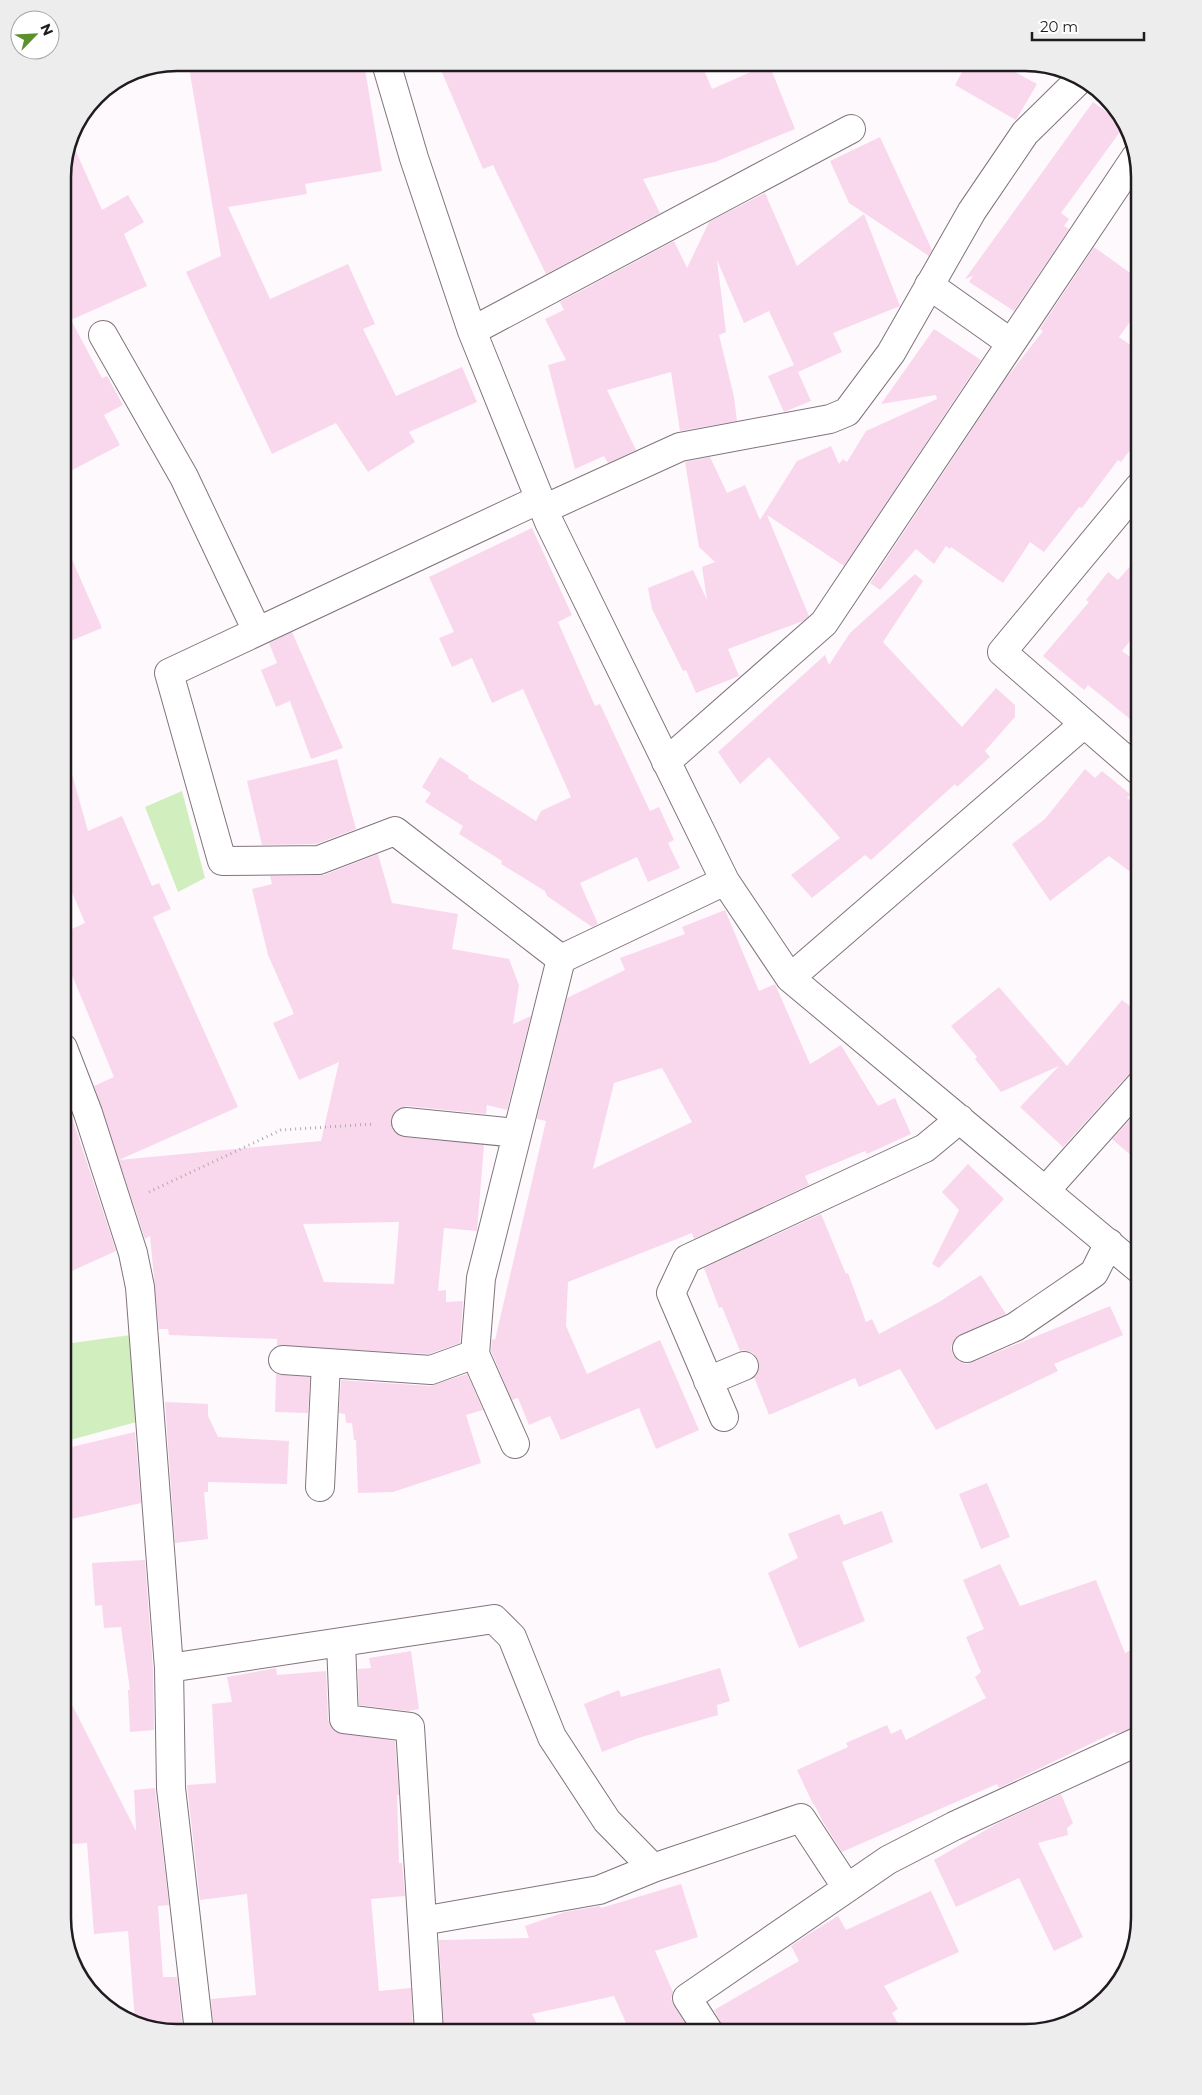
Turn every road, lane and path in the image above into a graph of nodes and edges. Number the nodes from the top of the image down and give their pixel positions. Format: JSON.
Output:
{"nodes":[{"id":1,"x":388,"y":71,"type":"edge"},
{"id":2,"x":1075,"y":84,"type":"edge"},
{"id":3,"x":851,"y":129,"type":"dead end"},
{"id":4,"x":1130,"y":165,"type":"edge"},
{"id":5,"x":929,"y":286,"type":"junction"},
{"id":6,"x":472,"y":331,"type":"junction"},
{"id":7,"x":103,"y":335,"type":"dead end"},
{"id":8,"x":1011,"y":343,"type":"junction"},
{"id":9,"x":1131,"y":498,"type":"edge"},
{"id":10,"x":542,"y":504,"type":"junction"},
{"id":11,"x":257,"y":632,"type":"junction"},
{"id":12,"x":1084,"y":724,"type":"junction"},
{"id":13,"x":666,"y":762,"type":"junction"},
{"id":14,"x":1131,"y":763,"type":"edge"},
{"id":15,"x":725,"y":881,"type":"junction"},
{"id":16,"x":561,"y":959,"type":"junction"},
{"id":17,"x":790,"y":978,"type":"junction"},
{"id":18,"x":71,"y":1069,"type":"edge"},
{"id":19,"x":1131,"y":1096,"type":"edge"},
{"id":20,"x":960,"y":1119,"type":"junction"},
{"id":21,"x":406,"y":1122,"type":"joint"},
{"id":22,"x":517,"y":1133,"type":"junction"},
{"id":23,"x":1046,"y":1190,"type":"junction"},
{"id":24,"x":117,"y":1207,"type":"junction"},
{"id":25,"x":1109,"y":1243,"type":"junction"},
{"id":26,"x":1131,"y":1261,"type":"edge"},
{"id":27,"x":967,"y":1348,"type":"dead end"},
{"id":28,"x":475,"y":1354,"type":"junction"},
{"id":29,"x":282,"y":1360,"type":"dead end"},
{"id":30,"x":326,"y":1363,"type":"junction"},
{"id":31,"x":744,"y":1366,"type":"dead end"},
{"id":32,"x":708,"y":1382,"type":"junction"},
{"id":33,"x":724,"y":1417,"type":"dead end"},
{"id":34,"x":515,"y":1444,"type":"dead end"},
{"id":35,"x":320,"y":1487,"type":"dead end"},
{"id":36,"x":341,"y":1643,"type":"junction"},
{"id":37,"x":168,"y":1668,"type":"junction"},
{"id":38,"x":1131,"y":1745,"type":"edge"},
{"id":39,"x":653,"y":1868,"type":"junction"},
{"id":40,"x":847,"y":1888,"type":"junction"},
{"id":41,"x":422,"y":1921,"type":"junction"},
{"id":42,"x":198,"y":2024,"type":"edge"},
{"id":43,"x":428,"y":2024,"type":"edge"},
{"id":44,"x":704,"y":2024,"type":"edge"}],
"edges":[{"from":1,"to":6,"type":"street"},
{"from":2,"to":5,"type":"street"},
{"from":3,"to":6,"type":"street"},
{"from":4,"to":8,"type":"street"},
{"from":5,"to":8,"type":"street"},
{"from":5,"to":10,"type":"street"},
{"from":6,"to":10,"type":"street"},
{"from":7,"to":11,"type":"street"},
{"from":8,"to":13,"type":"street"},
{"from":9,"to":12,"type":"street"},
{"from":10,"to":11,"type":"street"},
{"from":10,"to":13,"type":"street"},
{"from":11,"to":16,"type":"street"},
{"from":12,"to":14,"type":"street"},
{"from":12,"to":17,"type":"street"},
{"from":13,"to":15,"type":"street"},
{"from":15,"to":16,"type":"street"},
{"from":15,"to":17,"type":"street"},
{"from":16,"to":22,"type":"street"},
{"from":17,"to":20,"type":"street"},
{"from":18,"to":24,"type":"street"},
{"from":19,"to":23,"type":"street"},
{"from":20,"to":23,"type":"street"},
{"from":20,"to":32,"type":"street"},
{"from":21,"to":22,"type":"street"},
{"from":21,"to":24,"type":"path"},
{"from":22,"to":28,"type":"street"},
{"from":23,"to":25,"type":"street"},
{"from":24,"to":37,"type":"street"},
{"from":25,"to":26,"type":"street"},
{"from":25,"to":27,"type":"street"},
{"from":28,"to":30,"type":"street"},
{"from":28,"to":34,"type":"street"},
{"from":29,"to":30,"type":"street"},
{"from":30,"to":35,"type":"street"},
{"from":31,"to":32,"type":"street"},
{"from":32,"to":33,"type":"street"},
{"from":36,"to":37,"type":"street"},
{"from":36,"to":39,"type":"street"},
{"from":36,"to":41,"type":"street"},
{"from":37,"to":42,"type":"street"},
{"from":38,"to":40,"type":"street"},
{"from":39,"to":40,"type":"street"},
{"from":39,"to":41,"type":"street"},
{"from":40,"to":44,"type":"street"},
{"from":41,"to":43,"type":"street"}]}
